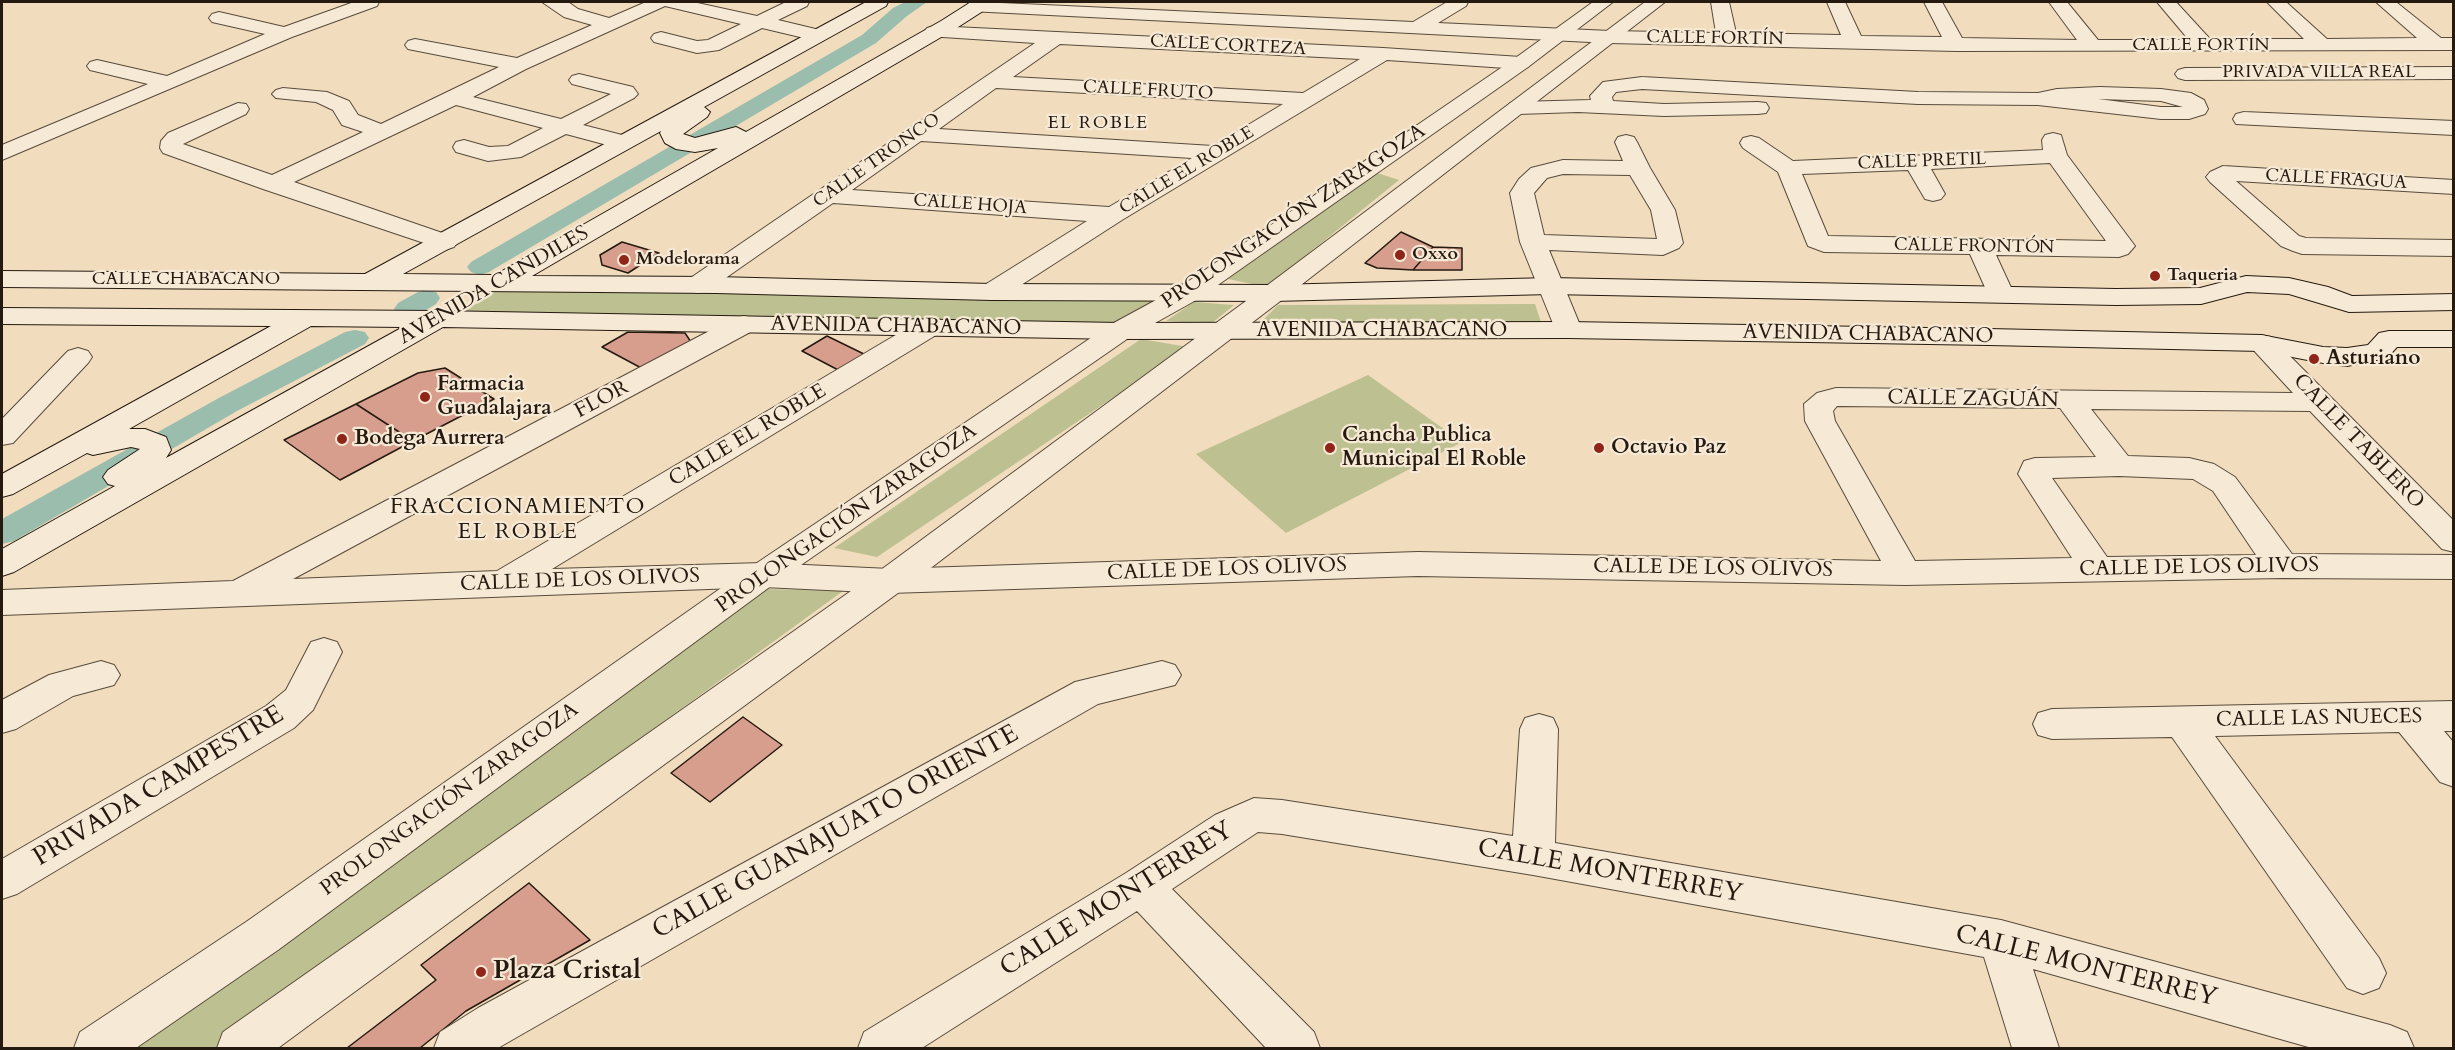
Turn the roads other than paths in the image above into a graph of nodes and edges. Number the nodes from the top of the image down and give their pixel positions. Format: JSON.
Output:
{"nodes":[{"id":1,"x":370,"y":2,"type":"edge"},
{"id":2,"x":551,"y":2,"type":"edge"},
{"id":3,"x":660,"y":2,"type":"edge"},
{"id":4,"x":670,"y":2,"type":"edge"},
{"id":5,"x":800,"y":2,"type":"edge"},
{"id":6,"x":879,"y":2,"type":"edge"},
{"id":7,"x":1087,"y":2,"type":"edge"},
{"id":8,"x":1220,"y":2,"type":"edge"},
{"id":9,"x":1459,"y":2,"type":"edge"},
{"id":10,"x":1604,"y":2,"type":"edge"},
{"id":11,"x":1656,"y":2,"type":"edge"},
{"id":12,"x":1720,"y":2,"type":"edge"},
{"id":13,"x":1836,"y":2,"type":"edge"},
{"id":14,"x":1933,"y":2,"type":"edge"},
{"id":15,"x":2058,"y":2,"type":"edge"},
{"id":16,"x":2166,"y":2,"type":"edge"},
{"id":17,"x":2276,"y":2,"type":"edge"},
{"id":18,"x":2385,"y":2,"type":"edge"},
{"id":19,"x":979,"y":4,"type":"edge"},
{"id":20,"x":1341,"y":7,"type":"dead end"},
{"id":21,"x":1068,"y":11,"type":"junction"},
{"id":22,"x":1194,"y":17,"type":"junction"},
{"id":23,"x":219,"y":18,"type":"dead end"},
{"id":24,"x":1315,"y":22,"type":"junction"},
{"id":25,"x":759,"y":23,"type":"junction"},
{"id":26,"x":609,"y":24,"type":"junction"},
{"id":27,"x":1418,"y":27,"type":"junction"},
{"id":28,"x":934,"y":32,"type":"junction"},
{"id":29,"x":285,"y":33,"type":"junction"},
{"id":30,"x":1560,"y":34,"type":"junction"},
{"id":31,"x":818,"y":35,"type":"junction"},
{"id":32,"x":1057,"y":37,"type":"junction"},
{"id":33,"x":1611,"y":37,"type":"junction"},
{"id":34,"x":661,"y":38,"type":"dead end"},
{"id":35,"x":1727,"y":39,"type":"junction"},
{"id":36,"x":1854,"y":43,"type":"junction"},
{"id":37,"x":2445,"y":44,"type":"edge"},
{"id":38,"x":415,"y":45,"type":"dead end"},
{"id":39,"x":1956,"y":45,"type":"junction"},
{"id":40,"x":2322,"y":45,"type":"junction"},
{"id":41,"x":2092,"y":46,"type":"junction"},
{"id":42,"x":2205,"y":46,"type":"junction"},
{"id":43,"x":1383,"y":54,"type":"junction"},
{"id":44,"x":1521,"y":63,"type":"junction"},
{"id":45,"x":519,"y":65,"type":"junction"},
{"id":46,"x":98,"y":66,"type":"dead end"},
{"id":47,"x":2248,"y":72,"type":"junction"},
{"id":48,"x":2185,"y":74,"type":"dead end"},
{"id":49,"x":2449,"y":76,"type":"edge"},
{"id":50,"x":579,"y":80,"type":"dead end"},
{"id":51,"x":168,"y":82,"type":"junction"},
{"id":52,"x":992,"y":82,"type":"junction"},
{"id":53,"x":732,"y":83,"type":"junction"},
{"id":54,"x":2275,"y":91,"type":"dead end"},
{"id":55,"x":283,"y":94,"type":"dead end"},
{"id":56,"x":454,"y":98,"type":"junction"},
{"id":57,"x":1304,"y":99,"type":"junction"},
{"id":58,"x":2038,"y":99,"type":"junction"},
{"id":59,"x":813,"y":102,"type":"junction"},
{"id":60,"x":2293,"y":104,"type":"dead end"},
{"id":61,"x":1518,"y":108,"type":"junction"},
{"id":62,"x":238,"y":109,"type":"dead end"},
{"id":63,"x":2244,"y":119,"type":"dead end"},
{"id":64,"x":2319,"y":122,"type":"junction"},
{"id":65,"x":563,"y":125,"type":"junction"},
{"id":66,"x":2454,"y":128,"type":"edge"},
{"id":67,"x":383,"y":132,"type":"junction"},
{"id":68,"x":916,"y":134,"type":"junction"},
{"id":69,"x":622,"y":142,"type":"junction"},
{"id":70,"x":1626,"y":142,"type":"dead end"},
{"id":71,"x":1751,"y":143,"type":"dead end"},
{"id":72,"x":464,"y":147,"type":"dead end"},
{"id":73,"x":2,"y":153,"type":"edge"},
{"id":74,"x":1220,"y":153,"type":"junction"},
{"id":75,"x":1916,"y":163,"type":"junction"},
{"id":76,"x":1638,"y":168,"type":"junction"},
{"id":77,"x":1788,"y":168,"type":"junction"},
{"id":78,"x":271,"y":184,"type":"junction"},
{"id":79,"x":1933,"y":194,"type":"dead end"},
{"id":80,"x":827,"y":195,"type":"junction"},
{"id":81,"x":2452,"y":198,"type":"edge"},
{"id":82,"x":1113,"y":215,"type":"junction"},
{"id":83,"x":445,"y":242,"type":"junction"},
{"id":84,"x":1533,"y":242,"type":"junction"},
{"id":85,"x":2122,"y":246,"type":"joint"},
{"id":86,"x":1980,"y":247,"type":"junction"},
{"id":87,"x":2454,"y":248,"type":"edge"},
{"id":88,"x":2,"y":279,"type":"edge"},
{"id":89,"x":371,"y":282,"type":"junction"},
{"id":90,"x":501,"y":282,"type":"junction"},
{"id":91,"x":698,"y":285,"type":"junction"},
{"id":92,"x":1550,"y":286,"type":"junction"},
{"id":93,"x":992,"y":292,"type":"junction"},
{"id":94,"x":1190,"y":293,"type":"junction"},
{"id":95,"x":1274,"y":293,"type":"junction"},
{"id":96,"x":2001,"y":294,"type":"junction"},
{"id":97,"x":2454,"y":302,"type":"edge"},
{"id":98,"x":2349,"y":304,"type":"junction"},
{"id":99,"x":2,"y":316,"type":"edge"},
{"id":100,"x":304,"y":319,"type":"junction"},
{"id":101,"x":436,"y":319,"type":"junction"},
{"id":102,"x":744,"y":324,"type":"junction"},
{"id":103,"x":931,"y":326,"type":"junction"},
{"id":104,"x":1568,"y":330,"type":"junction"},
{"id":105,"x":1120,"y":331,"type":"junction"},
{"id":106,"x":1223,"y":332,"type":"junction"},
{"id":107,"x":2389,"y":339,"type":"junction"},
{"id":108,"x":2454,"y":339,"type":"edge"},
{"id":109,"x":2261,"y":343,"type":"junction"},
{"id":110,"x":78,"y":357,"type":"dead end"},
{"id":111,"x":2070,"y":401,"type":"junction"},
{"id":112,"x":2319,"y":402,"type":"junction"},
{"id":113,"x":2,"y":436,"type":"edge"},
{"id":114,"x":2119,"y":466,"type":"junction"},
{"id":115,"x":35,"y":468,"type":"junction"},
{"id":116,"x":2,"y":487,"type":"edge"},
{"id":117,"x":2,"y":541,"type":"edge"},
{"id":118,"x":2454,"y":541,"type":"edge"},
{"id":119,"x":2,"y":564,"type":"edge"},
{"id":120,"x":2282,"y":566,"type":"junction"},
{"id":121,"x":2454,"y":567,"type":"edge"},
{"id":122,"x":2097,"y":569,"type":"junction"},
{"id":123,"x":1905,"y":573,"type":"junction"},
{"id":124,"x":763,"y":575,"type":"junction"},
{"id":125,"x":890,"y":581,"type":"junction"},
{"id":126,"x":504,"y":583,"type":"junction"},
{"id":127,"x":237,"y":594,"type":"junction"},
{"id":128,"x":2,"y":603,"type":"edge"},
{"id":129,"x":324,"y":652,"type":"dead end"},
{"id":130,"x":101,"y":675,"type":"dead end"},
{"id":131,"x":1162,"y":675,"type":"dead end"},
{"id":132,"x":2454,"y":716,"type":"edge"},
{"id":133,"x":2,"y":717,"type":"edge"},
{"id":134,"x":2409,"y":717,"type":"junction"},
{"id":135,"x":2184,"y":723,"type":"junction"},
{"id":136,"x":2052,"y":724,"type":"dead end"},
{"id":137,"x":1539,"y":729,"type":"dead end"},
{"id":138,"x":2454,"y":771,"type":"edge"},
{"id":139,"x":1533,"y":857,"type":"junction"},
{"id":140,"x":2,"y":881,"type":"edge"},
{"id":141,"x":1141,"y":886,"type":"junction"},
{"id":142,"x":2001,"y":940,"type":"junction"},
{"id":143,"x":2362,"y":973,"type":"dead end"},
{"id":144,"x":97,"y":1048,"type":"edge"},
{"id":145,"x":240,"y":1048,"type":"edge"},
{"id":146,"x":457,"y":1048,"type":"edge"},
{"id":147,"x":881,"y":1048,"type":"edge"},
{"id":148,"x":1297,"y":1048,"type":"edge"},
{"id":149,"x":2035,"y":1048,"type":"edge"},
{"id":150,"x":2390,"y":1048,"type":"edge"}],
"edges":[{"from":1,"to":29,"type":"street"},
{"from":2,"to":26,"type":"street"},
{"from":3,"to":26,"type":"street"},
{"from":4,"to":25,"type":"street"},
{"from":5,"to":25,"type":"street"},
{"from":6,"to":31,"type":"street"},
{"from":7,"to":21,"type":"street"},
{"from":8,"to":22,"type":"street"},
{"from":9,"to":27,"type":"street"},
{"from":10,"to":30,"type":"street","name":"PROLONGACIÓN ZARAGOZA"},
{"from":11,"to":33,"type":"street","name":"PROLONGACIÓN ZARAGOZA"},
{"from":12,"to":35,"type":"street"},
{"from":13,"to":36,"type":"street"},
{"from":14,"to":39,"type":"street"},
{"from":15,"to":41,"type":"street"},
{"from":16,"to":42,"type":"street"},
{"from":17,"to":40,"type":"street"},
{"from":18,"to":37,"type":"street"},
{"from":19,"to":21,"type":"street","name":"CALLE FORTÍN"},
{"from":19,"to":28,"type":"street","name":"AVENIDA CANDILES"},
{"from":20,"to":24,"type":"street"},
{"from":21,"to":22,"type":"street","name":"CALLE FORTÍN"},
{"from":22,"to":24,"type":"street","name":"CALLE FORTÍN"},
{"from":23,"to":29,"type":"street"},
{"from":24,"to":27,"type":"street","name":"CALLE FORTÍN"},
{"from":25,"to":31,"type":"street"},
{"from":25,"to":34,"type":"street"},
{"from":26,"to":45,"type":"street"},
{"from":27,"to":30,"type":"street","name":"CALLE FORTÍN"},
{"from":28,"to":32,"type":"street","name":"CALLE CORTEZA"},
{"from":28,"to":59,"type":"street","name":"AVENIDA CANDILES"},
{"from":29,"to":51,"type":"street"},
{"from":30,"to":33,"type":"street","name":"CALLE FORTÍN"},
{"from":30,"to":44,"type":"street","name":"PROLONGACIÓN ZARAGOZA"},
{"from":31,"to":53,"type":"street"},
{"from":32,"to":43,"type":"street","name":"CALLE CORTEZA"},
{"from":32,"to":52,"type":"street","name":"CALLE TRONCO"},
{"from":33,"to":35,"type":"street","name":"CALLE FORTÍN"},
{"from":33,"to":61,"type":"street","name":"PROLONGACIÓN ZARAGOZA"},
{"from":35,"to":36,"type":"street","name":"CALLE FORTÍN"},
{"from":36,"to":39,"type":"street","name":"CALLE FORTÍN"},
{"from":37,"to":40,"type":"street","name":"CALLE FORTÍN"},
{"from":38,"to":45,"type":"street"},
{"from":39,"to":41,"type":"street","name":"CALLE FORTÍN"},
{"from":40,"to":42,"type":"street","name":"CALLE FORTÍN"},
{"from":41,"to":42,"type":"street","name":"CALLE FORTÍN"},
{"from":43,"to":44,"type":"street","name":"CALLE CORTEZA"},
{"from":43,"to":57,"type":"street","name":"CALLE EL ROBLE"},
{"from":44,"to":94,"type":"street","name":"PROLONGACIÓN ZARAGOZA"},
{"from":45,"to":56,"type":"street"},
{"from":46,"to":51,"type":"street"},
{"from":47,"to":48,"type":"street","name":"PRIVADA VILLA REAL"},
{"from":47,"to":49,"type":"street","name":"PRIVADA VILLA REAL"},
{"from":47,"to":54,"type":"street"},
{"from":50,"to":65,"type":"street"},
{"from":51,"to":73,"type":"street"},
{"from":52,"to":57,"type":"street","name":"CALLE FRUTO"},
{"from":52,"to":68,"type":"street","name":"CALLE TRONCO"},
{"from":53,"to":59,"type":"street"},
{"from":53,"to":69,"type":"street"},
{"from":55,"to":67,"type":"street"},
{"from":56,"to":65,"type":"street"},
{"from":56,"to":67,"type":"street"},
{"from":57,"to":74,"type":"street","name":"CALLE EL ROBLE"},
{"from":58,"to":58,"type":"street"},
{"from":58,"to":61,"type":"street"},
{"from":59,"to":90,"type":"street","name":"AVENIDA CANDILES"},
{"from":60,"to":64,"type":"street"},
{"from":61,"to":95,"type":"street","name":"PROLONGACIÓN ZARAGOZA"},
{"from":62,"to":78,"type":"street"},
{"from":63,"to":64,"type":"street"},
{"from":64,"to":66,"type":"street"},
{"from":65,"to":69,"type":"street"},
{"from":65,"to":72,"type":"street"},
{"from":67,"to":78,"type":"street"},
{"from":68,"to":74,"type":"street"},
{"from":68,"to":80,"type":"street","name":"CALLE TRONCO"},
{"from":69,"to":83,"type":"street"},
{"from":70,"to":76,"type":"street"},
{"from":71,"to":77,"type":"street"},
{"from":74,"to":82,"type":"street","name":"CALLE EL ROBLE"},
{"from":75,"to":77,"type":"street","name":"CALLE PRETIL"},
{"from":75,"to":79,"type":"street"},
{"from":75,"to":85,"type":"street","name":"CALLE PRETIL"},
{"from":76,"to":84,"type":"street"},
{"from":76,"to":84,"type":"street"},
{"from":77,"to":86,"type":"street","name":"CALLE FRONTÓN"},
{"from":78,"to":83,"type":"street"},
{"from":80,"to":82,"type":"street","name":"CALLE HOJA"},
{"from":80,"to":91,"type":"street","name":"CALLE TRONCO"},
{"from":81,"to":87,"type":"street","name":"CALLE FRAGUA"},
{"from":82,"to":93,"type":"street","name":"CALLE EL ROBLE"},
{"from":83,"to":89,"type":"street"},
{"from":84,"to":92,"type":"street"},
{"from":85,"to":86,"type":"street","name":"CALLE FRONTÓN"},
{"from":86,"to":96,"type":"street"},
{"from":88,"to":89,"type":"street","name":"CALLE CHABACANO"},
{"from":89,"to":90,"type":"street","name":"AVENIDA CHABACANO"},
{"from":89,"to":100,"type":"street"},
{"from":90,"to":91,"type":"street","name":"AVENIDA CHABACANO"},
{"from":90,"to":101,"type":"street","name":"AVENIDA CANDILES"},
{"from":91,"to":93,"type":"street","name":"AVENIDA CHABACANO"},
{"from":92,"to":95,"type":"street","name":"AVENIDA CHABACANO"},
{"from":92,"to":96,"type":"street","name":"AVENIDA CHABACANO"},
{"from":92,"to":104,"type":"street"},
{"from":93,"to":94,"type":"street","name":"AVENIDA CHABACANO"},
{"from":94,"to":95,"type":"street","name":"AVENIDA CHABACANO"},
{"from":94,"to":105,"type":"street","name":"PROLONGACIÓN ZARAGOZA"},
{"from":95,"to":106,"type":"street","name":"PROLONGACIÓN ZARAGOZA"},
{"from":96,"to":98,"type":"street","name":"AVENIDA CHABACANO"},
{"from":97,"to":98,"type":"street","name":"AVENIDA CHABACANO"},
{"from":98,"to":107,"type":"street"},
{"from":99,"to":100,"type":"street","name":"CALLE CHABACANO"},
{"from":100,"to":101,"type":"street","name":"AVENIDA CHABACANO"},
{"from":100,"to":115,"type":"street"},
{"from":101,"to":102,"type":"street","name":"AVENIDA CHABACANO"},
{"from":101,"to":119,"type":"street","name":"AVENIDA CANDILES"},
{"from":102,"to":103,"type":"street","name":"AVENIDA CHABACANO"},
{"from":102,"to":127,"type":"street","name":"FLOR"},
{"from":103,"to":105,"type":"street","name":"AVENIDA CHABACANO"},
{"from":103,"to":126,"type":"street","name":"CALLE EL ROBLE"},
{"from":104,"to":106,"type":"street","name":"AVENIDA CHABACANO"},
{"from":104,"to":109,"type":"street","name":"AVENIDA CHABACANO"},
{"from":105,"to":106,"type":"street","name":"AVENIDA CHABACANO"},
{"from":105,"to":124,"type":"street","name":"PROLONGACIÓN ZARAGOZA"},
{"from":106,"to":125,"type":"street","name":"PROLONGACIÓN ZARAGOZA"},
{"from":107,"to":108,"type":"street"},
{"from":107,"to":109,"type":"street","name":"AVENIDA CHABACANO"},
{"from":109,"to":112,"type":"street","name":"CALLE TABLERO"},
{"from":110,"to":113,"type":"street"},
{"from":111,"to":112,"type":"street","name":"CALLE ZAGUÁN"},
{"from":111,"to":114,"type":"street"},
{"from":111,"to":123,"type":"street","name":"CALLE ZAGUÁN"},
{"from":112,"to":118,"type":"street","name":"CALLE TABLERO"},
{"from":114,"to":120,"type":"street"},
{"from":114,"to":122,"type":"street"},
{"from":115,"to":116,"type":"street"},
{"from":115,"to":117,"type":"street"},
{"from":120,"to":121,"type":"street","name":"CALLE DE LOS OLIVOS"},
{"from":120,"to":122,"type":"street","name":"CALLE DE LOS OLIVOS"},
{"from":122,"to":123,"type":"street","name":"CALLE DE LOS OLIVOS"},
{"from":123,"to":125,"type":"street","name":"CALLE DE LOS OLIVOS"},
{"from":124,"to":125,"type":"street","name":"CALLE DE LOS OLIVOS"},
{"from":124,"to":126,"type":"street","name":"CALLE DE LOS OLIVOS"},
{"from":124,"to":144,"type":"street","name":"PROLONGACIÓN ZARAGOZA"},
{"from":125,"to":145,"type":"street","name":"PROLONGACIÓN ZARAGOZA"},
{"from":126,"to":127,"type":"street","name":"CALLE DE LOS OLIVOS"},
{"from":127,"to":128,"type":"street","name":"CALLE DE LOS OLIVOS"},
{"from":129,"to":140,"type":"street","name":"PRIVADA CAMPESTRE"},
{"from":130,"to":133,"type":"street"},
{"from":131,"to":146,"type":"street","name":"CALLE GUANAJUATO ORIENTE"},
{"from":132,"to":134,"type":"street","name":"CALLE LAS NUECES"},
{"from":134,"to":135,"type":"street","name":"CALLE LAS NUECES"},
{"from":134,"to":138,"type":"street"},
{"from":135,"to":136,"type":"street","name":"CALLE LAS NUECES"},
{"from":135,"to":143,"type":"street"},
{"from":137,"to":139,"type":"street"},
{"from":139,"to":141,"type":"street","name":"CALLE MONTERREY"},
{"from":139,"to":142,"type":"street","name":"CALLE MONTERREY"},
{"from":141,"to":147,"type":"street","name":"CALLE MONTERREY"},
{"from":141,"to":148,"type":"street"},
{"from":142,"to":149,"type":"street"},
{"from":142,"to":150,"type":"street","name":"CALLE MONTERREY"}]}
